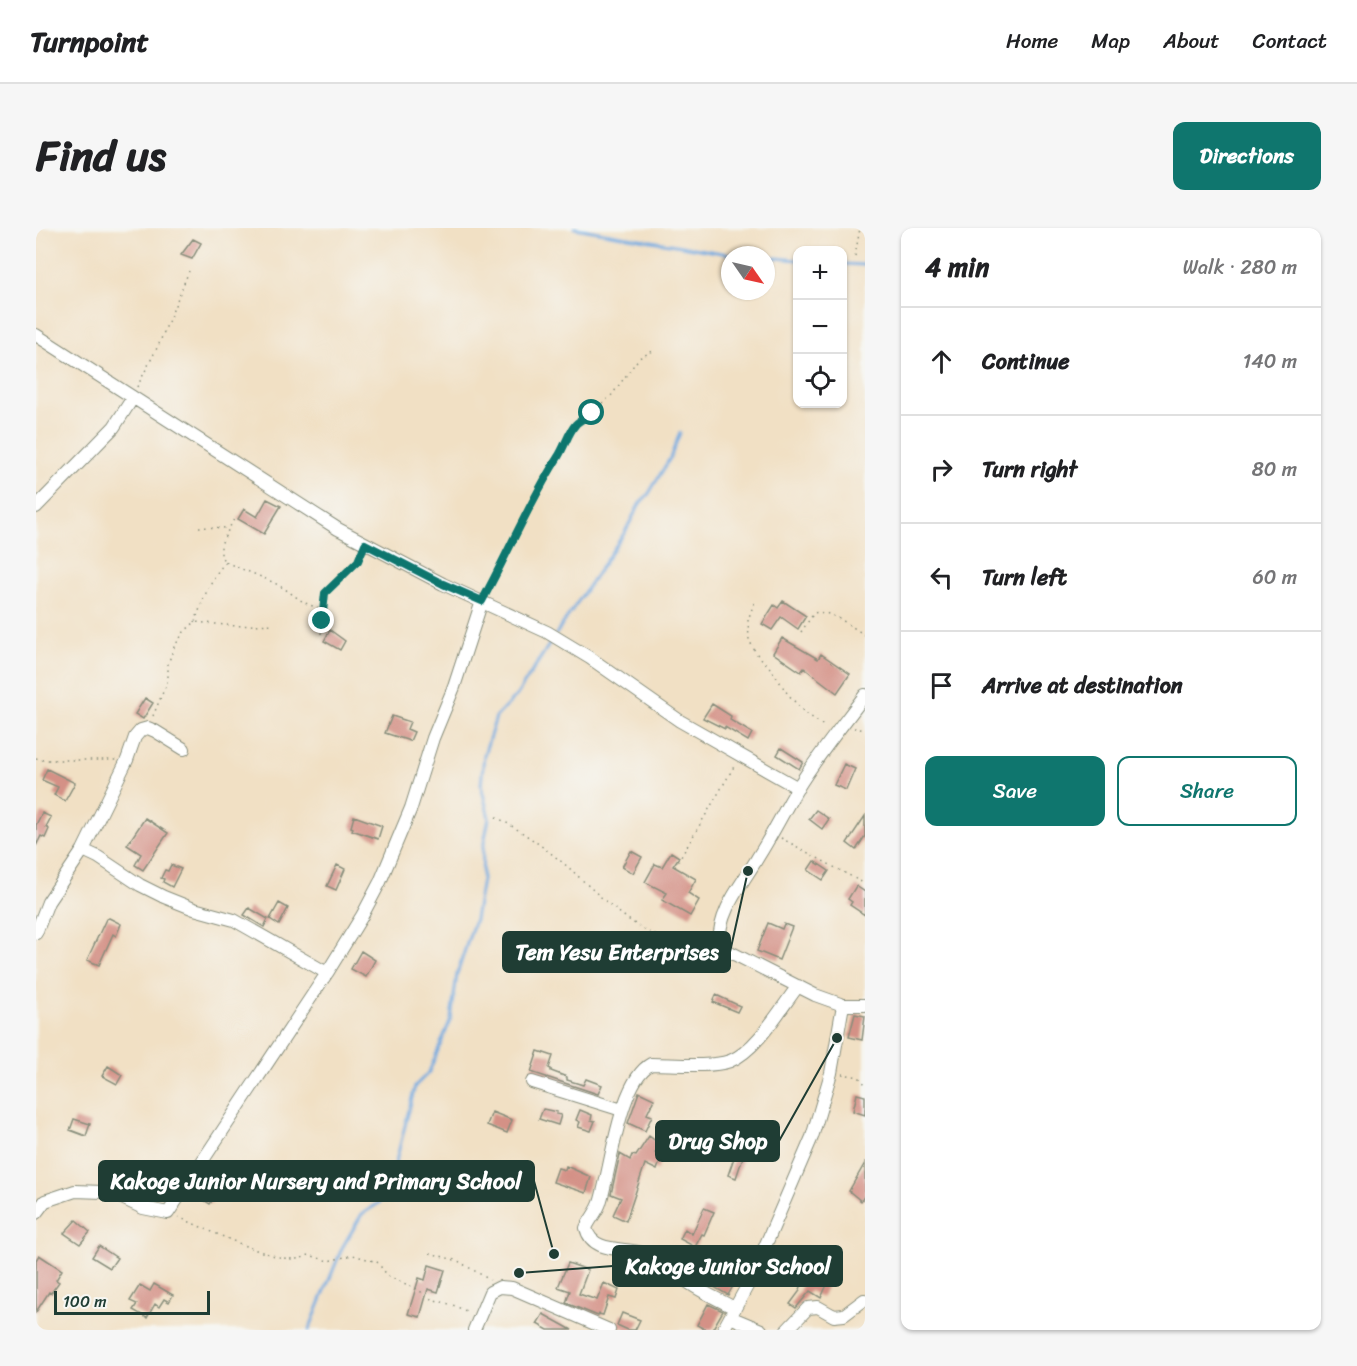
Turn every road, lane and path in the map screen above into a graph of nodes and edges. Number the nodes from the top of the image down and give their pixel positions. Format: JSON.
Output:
{"nodes":[{"id":1,"x":860,"y":228,"type":"edge"},
{"id":2,"x":855,"y":256,"type":"dead end"},
{"id":3,"x":189,"y":271,"type":"dead end"},
{"id":4,"x":36,"y":335,"type":"edge"},
{"id":5,"x":655,"y":350,"type":"dead end"},
{"id":6,"x":132,"y":399,"type":"junction"},
{"id":7,"x":36,"y":507,"type":"edge"},
{"id":8,"x":234,"y":519,"type":"dead end"},
{"id":9,"x":199,"y":527,"type":"dead end"},
{"id":10,"x":229,"y":528,"type":"junction"},
{"id":11,"x":365,"y":544,"type":"junction"},
{"id":12,"x":226,"y":562,"type":"junction"},
{"id":13,"x":482,"y":601,"type":"junction"},
{"id":14,"x":754,"y":603,"type":"dead end"},
{"id":15,"x":323,"y":608,"type":"junction"},
{"id":16,"x":195,"y":622,"type":"junction"},
{"id":17,"x":273,"y":624,"type":"dead end"},
{"id":18,"x":801,"y":632,"type":"dead end"},
{"id":19,"x":321,"y":634,"type":"dead end"},
{"id":20,"x":865,"y":635,"type":"edge"},
{"id":21,"x":865,"y":695,"type":"edge"},
{"id":22,"x":148,"y":728,"type":"junction"},
{"id":23,"x":836,"y":734,"type":"junction"},
{"id":24,"x":184,"y":749,"type":"dead end"},
{"id":25,"x":739,"y":756,"type":"junction"},
{"id":26,"x":36,"y":758,"type":"edge"},
{"id":27,"x":127,"y":760,"type":"junction"},
{"id":28,"x":798,"y":788,"type":"junction"},
{"id":29,"x":496,"y":817,"type":"dead end"},
{"id":30,"x":773,"y":833,"type":"junction"},
{"id":31,"x":83,"y":850,"type":"junction"},
{"id":32,"x":675,"y":867,"type":"dead end"},
{"id":33,"x":865,"y":884,"type":"edge"},
{"id":34,"x":36,"y":933,"type":"edge"},
{"id":35,"x":719,"y":944,"type":"junction"},
{"id":36,"x":327,"y":973,"type":"junction"},
{"id":37,"x":798,"y":986,"type":"junction"},
{"id":38,"x":843,"y":1005,"type":"junction"},
{"id":39,"x":865,"y":1005,"type":"edge"},
{"id":40,"x":831,"y":1072,"type":"junction"},
{"id":41,"x":532,"y":1082,"type":"dead end"},
{"id":42,"x":865,"y":1084,"type":"edge"},
{"id":43,"x":622,"y":1110,"type":"junction"},
{"id":44,"x":41,"y":1197,"type":"edge"},
{"id":45,"x":168,"y":1213,"type":"junction"},
{"id":46,"x":36,"y":1214,"type":"edge"},
{"id":47,"x":430,"y":1253,"type":"dead end"},
{"id":48,"x":500,"y":1287,"type":"junction"},
{"id":49,"x":864,"y":1300,"type":"edge"},
{"id":50,"x":732,"y":1312,"type":"junction"},
{"id":51,"x":480,"y":1317,"type":"junction"},
{"id":52,"x":474,"y":1330,"type":"edge"},
{"id":53,"x":609,"y":1330,"type":"edge"},
{"id":54,"x":723,"y":1330,"type":"edge"},
{"id":55,"x":761,"y":1330,"type":"edge"},
{"id":56,"x":787,"y":1330,"type":"edge"}],
"edges":[{"from":1,"to":2,"type":"path"},
{"from":3,"to":6,"type":"path"},
{"from":4,"to":6,"type":"street"},
{"from":5,"to":13,"type":"path"},
{"from":6,"to":7,"type":"street"},
{"from":6,"to":11,"type":"street"},
{"from":8,"to":10,"type":"path"},
{"from":9,"to":10,"type":"path"},
{"from":10,"to":12,"type":"path"},
{"from":11,"to":13,"type":"street"},
{"from":11,"to":15,"type":"path"},
{"from":12,"to":15,"type":"path"},
{"from":12,"to":16,"type":"path"},
{"from":13,"to":25,"type":"street"},
{"from":13,"to":36,"type":"street"},
{"from":14,"to":23,"type":"path"},
{"from":15,"to":19,"type":"path"},
{"from":16,"to":17,"type":"path"},
{"from":16,"to":22,"type":"path"},
{"from":18,"to":20,"type":"path"},
{"from":21,"to":23,"type":"street"},
{"from":22,"to":24,"type":"street"},
{"from":22,"to":27,"type":"street"},
{"from":23,"to":28,"type":"street"},
{"from":25,"to":28,"type":"street"},
{"from":25,"to":32,"type":"path"},
{"from":26,"to":27,"type":"path"},
{"from":27,"to":31,"type":"street"},
{"from":28,"to":30,"type":"street"},
{"from":29,"to":35,"type":"path"},
{"from":30,"to":33,"type":"path"},
{"from":30,"to":35,"type":"street"},
{"from":31,"to":34,"type":"street"},
{"from":31,"to":36,"type":"street"},
{"from":35,"to":37,"type":"street"},
{"from":36,"to":45,"type":"street"},
{"from":37,"to":38,"type":"street"},
{"from":37,"to":43,"type":"street"},
{"from":38,"to":39,"type":"street"},
{"from":38,"to":40,"type":"street"},
{"from":40,"to":42,"type":"path"},
{"from":40,"to":50,"type":"street"},
{"from":41,"to":43,"type":"street"},
{"from":43,"to":50,"type":"street"},
{"from":44,"to":45,"type":"street"},
{"from":44,"to":46,"type":"street"},
{"from":45,"to":51,"type":"path"},
{"from":47,"to":48,"type":"path"},
{"from":48,"to":51,"type":"street"},
{"from":48,"to":53,"type":"street"},
{"from":49,"to":56,"type":"street"},
{"from":50,"to":54,"type":"street"},
{"from":50,"to":55,"type":"street"},
{"from":51,"to":52,"type":"street"}]}
